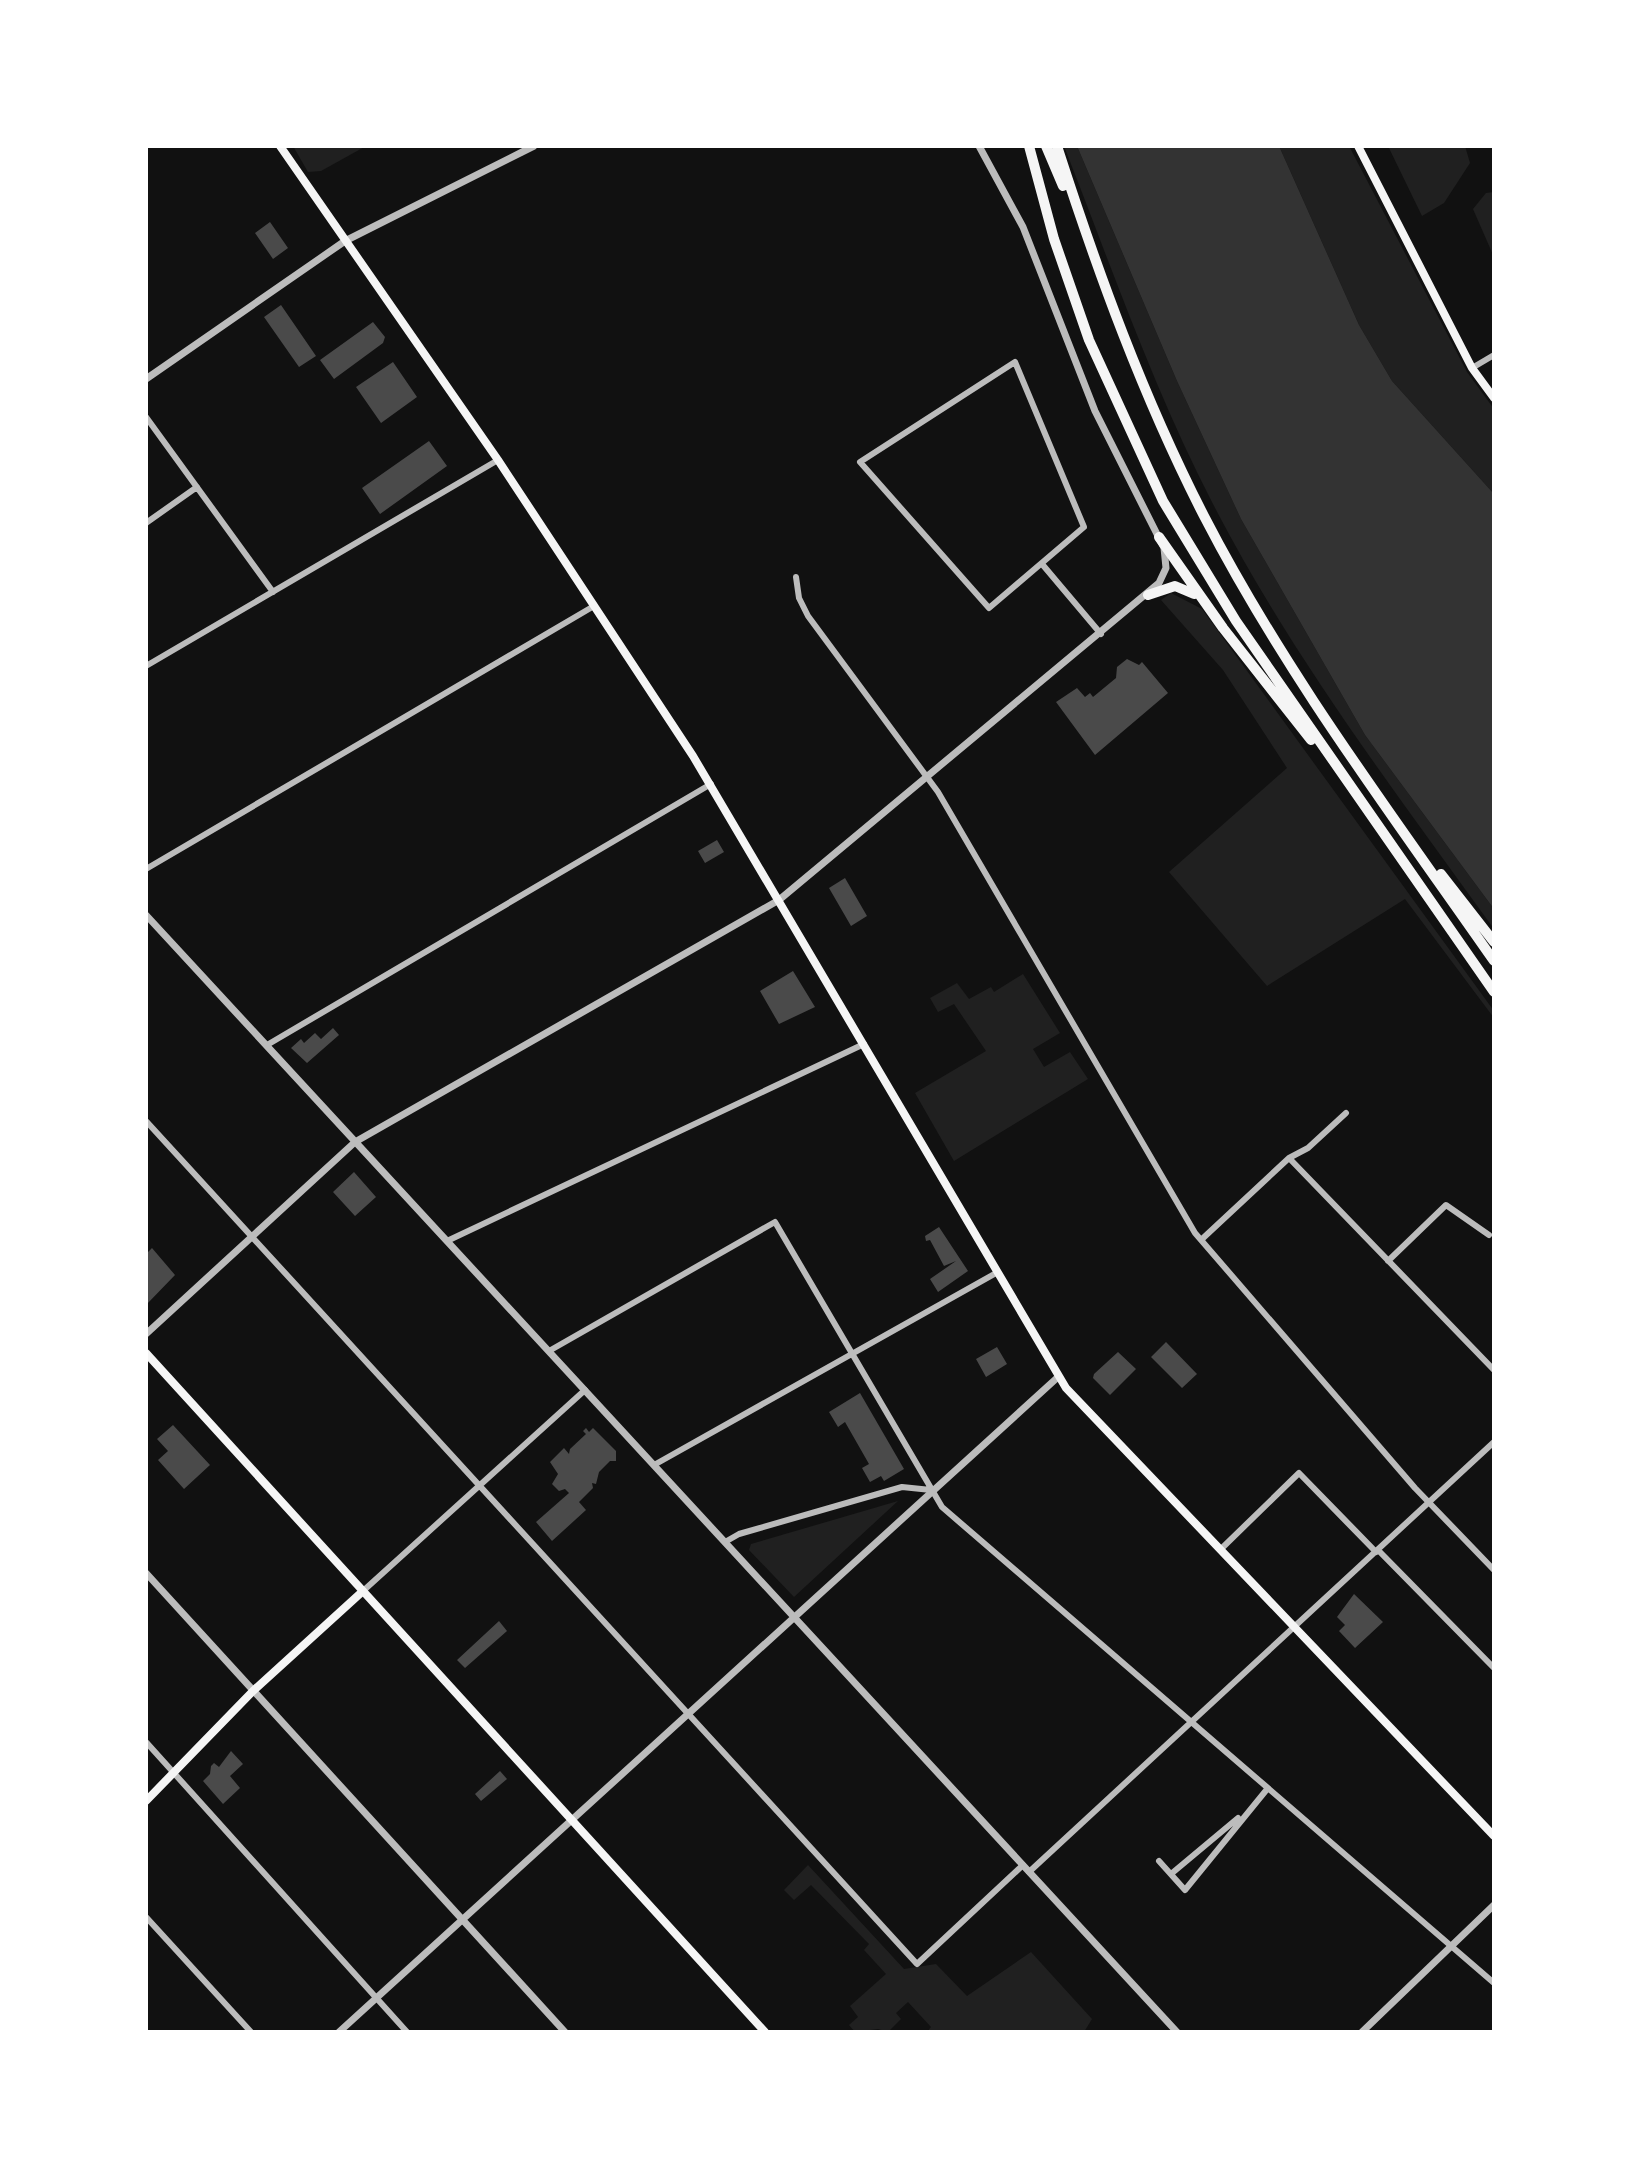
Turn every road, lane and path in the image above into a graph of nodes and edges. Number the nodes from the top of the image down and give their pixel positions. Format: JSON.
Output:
{"nodes":[{"id":1,"x":280,"y":146,"type":"edge"},
{"id":2,"x":534,"y":146,"type":"edge"},
{"id":3,"x":979,"y":146,"type":"edge"},
{"id":4,"x":1029,"y":146,"type":"edge"},
{"id":5,"x":1046,"y":146,"type":"edge"},
{"id":6,"x":1057,"y":146,"type":"edge"},
{"id":7,"x":1358,"y":146,"type":"edge"},
{"id":8,"x":345,"y":241,"type":"junction"},
{"id":9,"x":1095,"y":262,"type":"junction"},
{"id":10,"x":1494,"y":355,"type":"edge"},
{"id":11,"x":1472,"y":368,"type":"junction"},
{"id":12,"x":146,"y":379,"type":"edge"},
{"id":13,"x":1494,"y":398,"type":"edge"},
{"id":14,"x":146,"y":417,"type":"edge"},
{"id":15,"x":498,"y":460,"type":"junction"},
{"id":16,"x":197,"y":487,"type":"junction"},
{"id":17,"x":146,"y":523,"type":"edge"},
{"id":18,"x":1159,"y":537,"type":"junction"},
{"id":19,"x":1042,"y":564,"type":"junction"},
{"id":20,"x":796,"y":577,"type":"dead end"},
{"id":21,"x":273,"y":592,"type":"junction"},
{"id":22,"x":1148,"y":595,"type":"junction"},
{"id":23,"x":1204,"y":603,"type":"junction"},
{"id":24,"x":594,"y":606,"type":"junction"},
{"id":25,"x":1101,"y":634,"type":"junction"},
{"id":26,"x":146,"y":666,"type":"edge"},
{"id":27,"x":928,"y":777,"type":"junction"},
{"id":28,"x":711,"y":784,"type":"junction"},
{"id":29,"x":1355,"y":793,"type":"junction"},
{"id":30,"x":1380,"y":798,"type":"junction"},
{"id":31,"x":146,"y":869,"type":"edge"},
{"id":32,"x":779,"y":900,"type":"junction"},
{"id":33,"x":146,"y":915,"type":"edge"},
{"id":34,"x":1494,"y":942,"type":"edge"},
{"id":35,"x":1494,"y":961,"type":"edge"},
{"id":36,"x":1494,"y":992,"type":"edge"},
{"id":37,"x":864,"y":1044,"type":"junction"},
{"id":38,"x":267,"y":1045,"type":"junction"},
{"id":39,"x":1346,"y":1113,"type":"dead end"},
{"id":40,"x":146,"y":1121,"type":"edge"},
{"id":41,"x":355,"y":1142,"type":"junction"},
{"id":42,"x":1289,"y":1158,"type":"junction"},
{"id":43,"x":1489,"y":1235,"type":"dead end"},
{"id":44,"x":252,"y":1237,"type":"junction"},
{"id":45,"x":1201,"y":1240,"type":"junction"},
{"id":46,"x":447,"y":1241,"type":"junction"},
{"id":47,"x":1388,"y":1261,"type":"junction"},
{"id":48,"x":998,"y":1272,"type":"junction"},
{"id":49,"x":146,"y":1334,"type":"edge"},
{"id":50,"x":549,"y":1351,"type":"junction"},
{"id":51,"x":146,"y":1353,"type":"edge"},
{"id":52,"x":854,"y":1355,"type":"junction"},
{"id":53,"x":1494,"y":1370,"type":"edge"},
{"id":54,"x":1058,"y":1377,"type":"junction"},
{"id":55,"x":585,"y":1390,"type":"junction"},
{"id":56,"x":1494,"y":1442,"type":"edge"},
{"id":57,"x":654,"y":1465,"type":"junction"},
{"id":58,"x":481,"y":1487,"type":"junction"},
{"id":59,"x":931,"y":1490,"type":"junction"},
{"id":60,"x":1429,"y":1502,"type":"junction"},
{"id":61,"x":725,"y":1542,"type":"junction"},
{"id":62,"x":1220,"y":1550,"type":"junction"},
{"id":63,"x":1377,"y":1551,"type":"junction"},
{"id":64,"x":1494,"y":1570,"type":"edge"},
{"id":65,"x":146,"y":1573,"type":"edge"},
{"id":66,"x":363,"y":1591,"type":"junction"},
{"id":67,"x":794,"y":1616,"type":"junction"},
{"id":68,"x":1295,"y":1628,"type":"junction"},
{"id":69,"x":1494,"y":1668,"type":"edge"},
{"id":70,"x":253,"y":1691,"type":"junction"},
{"id":71,"x":688,"y":1713,"type":"junction"},
{"id":72,"x":1193,"y":1723,"type":"junction"},
{"id":73,"x":146,"y":1742,"type":"edge"},
{"id":74,"x":174,"y":1774,"type":"junction"},
{"id":75,"x":1268,"y":1788,"type":"junction"},
{"id":76,"x":146,"y":1801,"type":"edge"},
{"id":77,"x":1250,"y":1808,"type":"junction"},
{"id":78,"x":572,"y":1819,"type":"junction"},
{"id":79,"x":1494,"y":1836,"type":"edge"},
{"id":80,"x":1159,"y":1861,"type":"dead end"},
{"id":81,"x":1023,"y":1865,"type":"junction"},
{"id":82,"x":1029,"y":1872,"type":"junction"},
{"id":83,"x":1171,"y":1874,"type":"junction"},
{"id":84,"x":1494,"y":1905,"type":"edge"},
{"id":85,"x":146,"y":1917,"type":"edge"},
{"id":86,"x":462,"y":1920,"type":"junction"},
{"id":87,"x":1452,"y":1946,"type":"junction"},
{"id":88,"x":1494,"y":1983,"type":"edge"},
{"id":89,"x":377,"y":1998,"type":"junction"},
{"id":90,"x":251,"y":2032,"type":"edge"},
{"id":91,"x":339,"y":2032,"type":"edge"},
{"id":92,"x":407,"y":2032,"type":"edge"},
{"id":93,"x":565,"y":2032,"type":"edge"},
{"id":94,"x":765,"y":2032,"type":"edge"},
{"id":95,"x":1177,"y":2032,"type":"edge"},
{"id":96,"x":1362,"y":2032,"type":"edge"}],
"edges":[{"from":1,"to":8,"type":"main road"},
{"from":2,"to":8,"type":"street"},
{"from":3,"to":18,"type":"street"},
{"from":4,"to":29,"type":"highway"},
{"from":5,"to":9,"type":"highway"},
{"from":6,"to":9,"type":"highway"},
{"from":7,"to":11,"type":"main road"},
{"from":8,"to":12,"type":"street"},
{"from":8,"to":15,"type":"main road"},
{"from":9,"to":30,"type":"highway"},
{"from":10,"to":11,"type":"street"},
{"from":11,"to":13,"type":"main road"},
{"from":14,"to":16,"type":"street"},
{"from":15,"to":21,"type":"street"},
{"from":15,"to":24,"type":"main road"},
{"from":16,"to":17,"type":"street"},
{"from":16,"to":21,"type":"street"},
{"from":18,"to":22,"type":"street"},
{"from":18,"to":23,"type":"highway"},
{"from":19,"to":19,"type":"street"},
{"from":19,"to":25,"type":"street"},
{"from":20,"to":27,"type":"street"},
{"from":21,"to":26,"type":"street"},
{"from":22,"to":23,"type":"highway"},
{"from":22,"to":25,"type":"street"},
{"from":23,"to":29,"type":"highway"},
{"from":24,"to":28,"type":"main road"},
{"from":24,"to":31,"type":"street"},
{"from":25,"to":27,"type":"street"},
{"from":27,"to":32,"type":"street"},
{"from":27,"to":45,"type":"street"},
{"from":28,"to":32,"type":"main road"},
{"from":28,"to":38,"type":"street"},
{"from":29,"to":36,"type":"highway"},
{"from":30,"to":34,"type":"highway"},
{"from":30,"to":35,"type":"highway"},
{"from":32,"to":37,"type":"main road"},
{"from":32,"to":41,"type":"street"},
{"from":33,"to":38,"type":"street"},
{"from":37,"to":46,"type":"street"},
{"from":37,"to":48,"type":"main road"},
{"from":38,"to":41,"type":"street"},
{"from":39,"to":42,"type":"street"},
{"from":40,"to":44,"type":"street"},
{"from":41,"to":44,"type":"street"},
{"from":41,"to":46,"type":"street"},
{"from":42,"to":45,"type":"street"},
{"from":42,"to":47,"type":"street"},
{"from":43,"to":47,"type":"street"},
{"from":44,"to":49,"type":"street"},
{"from":44,"to":58,"type":"street"},
{"from":45,"to":60,"type":"street"},
{"from":46,"to":50,"type":"street"},
{"from":47,"to":53,"type":"street"},
{"from":48,"to":52,"type":"street"},
{"from":48,"to":54,"type":"main road"},
{"from":50,"to":52,"type":"street"},
{"from":50,"to":55,"type":"street"},
{"from":51,"to":66,"type":"main road"},
{"from":52,"to":57,"type":"street"},
{"from":52,"to":59,"type":"street"},
{"from":54,"to":59,"type":"street"},
{"from":54,"to":62,"type":"main road"},
{"from":55,"to":57,"type":"street"},
{"from":55,"to":58,"type":"street"},
{"from":56,"to":60,"type":"street"},
{"from":57,"to":61,"type":"street"},
{"from":58,"to":66,"type":"street"},
{"from":58,"to":71,"type":"street"},
{"from":59,"to":61,"type":"street"},
{"from":59,"to":67,"type":"street"},
{"from":59,"to":72,"type":"street"},
{"from":60,"to":63,"type":"street"},
{"from":60,"to":64,"type":"street"},
{"from":61,"to":67,"type":"street"},
{"from":62,"to":63,"type":"street"},
{"from":62,"to":68,"type":"main road"},
{"from":63,"to":68,"type":"street"},
{"from":63,"to":69,"type":"street"},
{"from":65,"to":70,"type":"street"},
{"from":66,"to":70,"type":"main road"},
{"from":66,"to":78,"type":"main road"},
{"from":67,"to":71,"type":"street"},
{"from":67,"to":81,"type":"street"},
{"from":68,"to":72,"type":"street"},
{"from":68,"to":79,"type":"main road"},
{"from":70,"to":74,"type":"main road"},
{"from":70,"to":86,"type":"street"},
{"from":71,"to":78,"type":"street"},
{"from":71,"to":81,"type":"street"},
{"from":72,"to":75,"type":"street"},
{"from":72,"to":82,"type":"street"},
{"from":73,"to":74,"type":"street"},
{"from":74,"to":76,"type":"main road"},
{"from":74,"to":89,"type":"street"},
{"from":75,"to":77,"type":"street"},
{"from":75,"to":87,"type":"street"},
{"from":77,"to":83,"type":"street"},
{"from":77,"to":83,"type":"street"},
{"from":78,"to":86,"type":"street"},
{"from":78,"to":94,"type":"main road"},
{"from":80,"to":83,"type":"street"},
{"from":81,"to":82,"type":"street"},
{"from":82,"to":95,"type":"street"},
{"from":84,"to":87,"type":"street"},
{"from":85,"to":90,"type":"street"},
{"from":86,"to":89,"type":"street"},
{"from":86,"to":93,"type":"street"},
{"from":87,"to":88,"type":"street"},
{"from":87,"to":96,"type":"street"},
{"from":89,"to":91,"type":"street"},
{"from":89,"to":92,"type":"street"}]}
